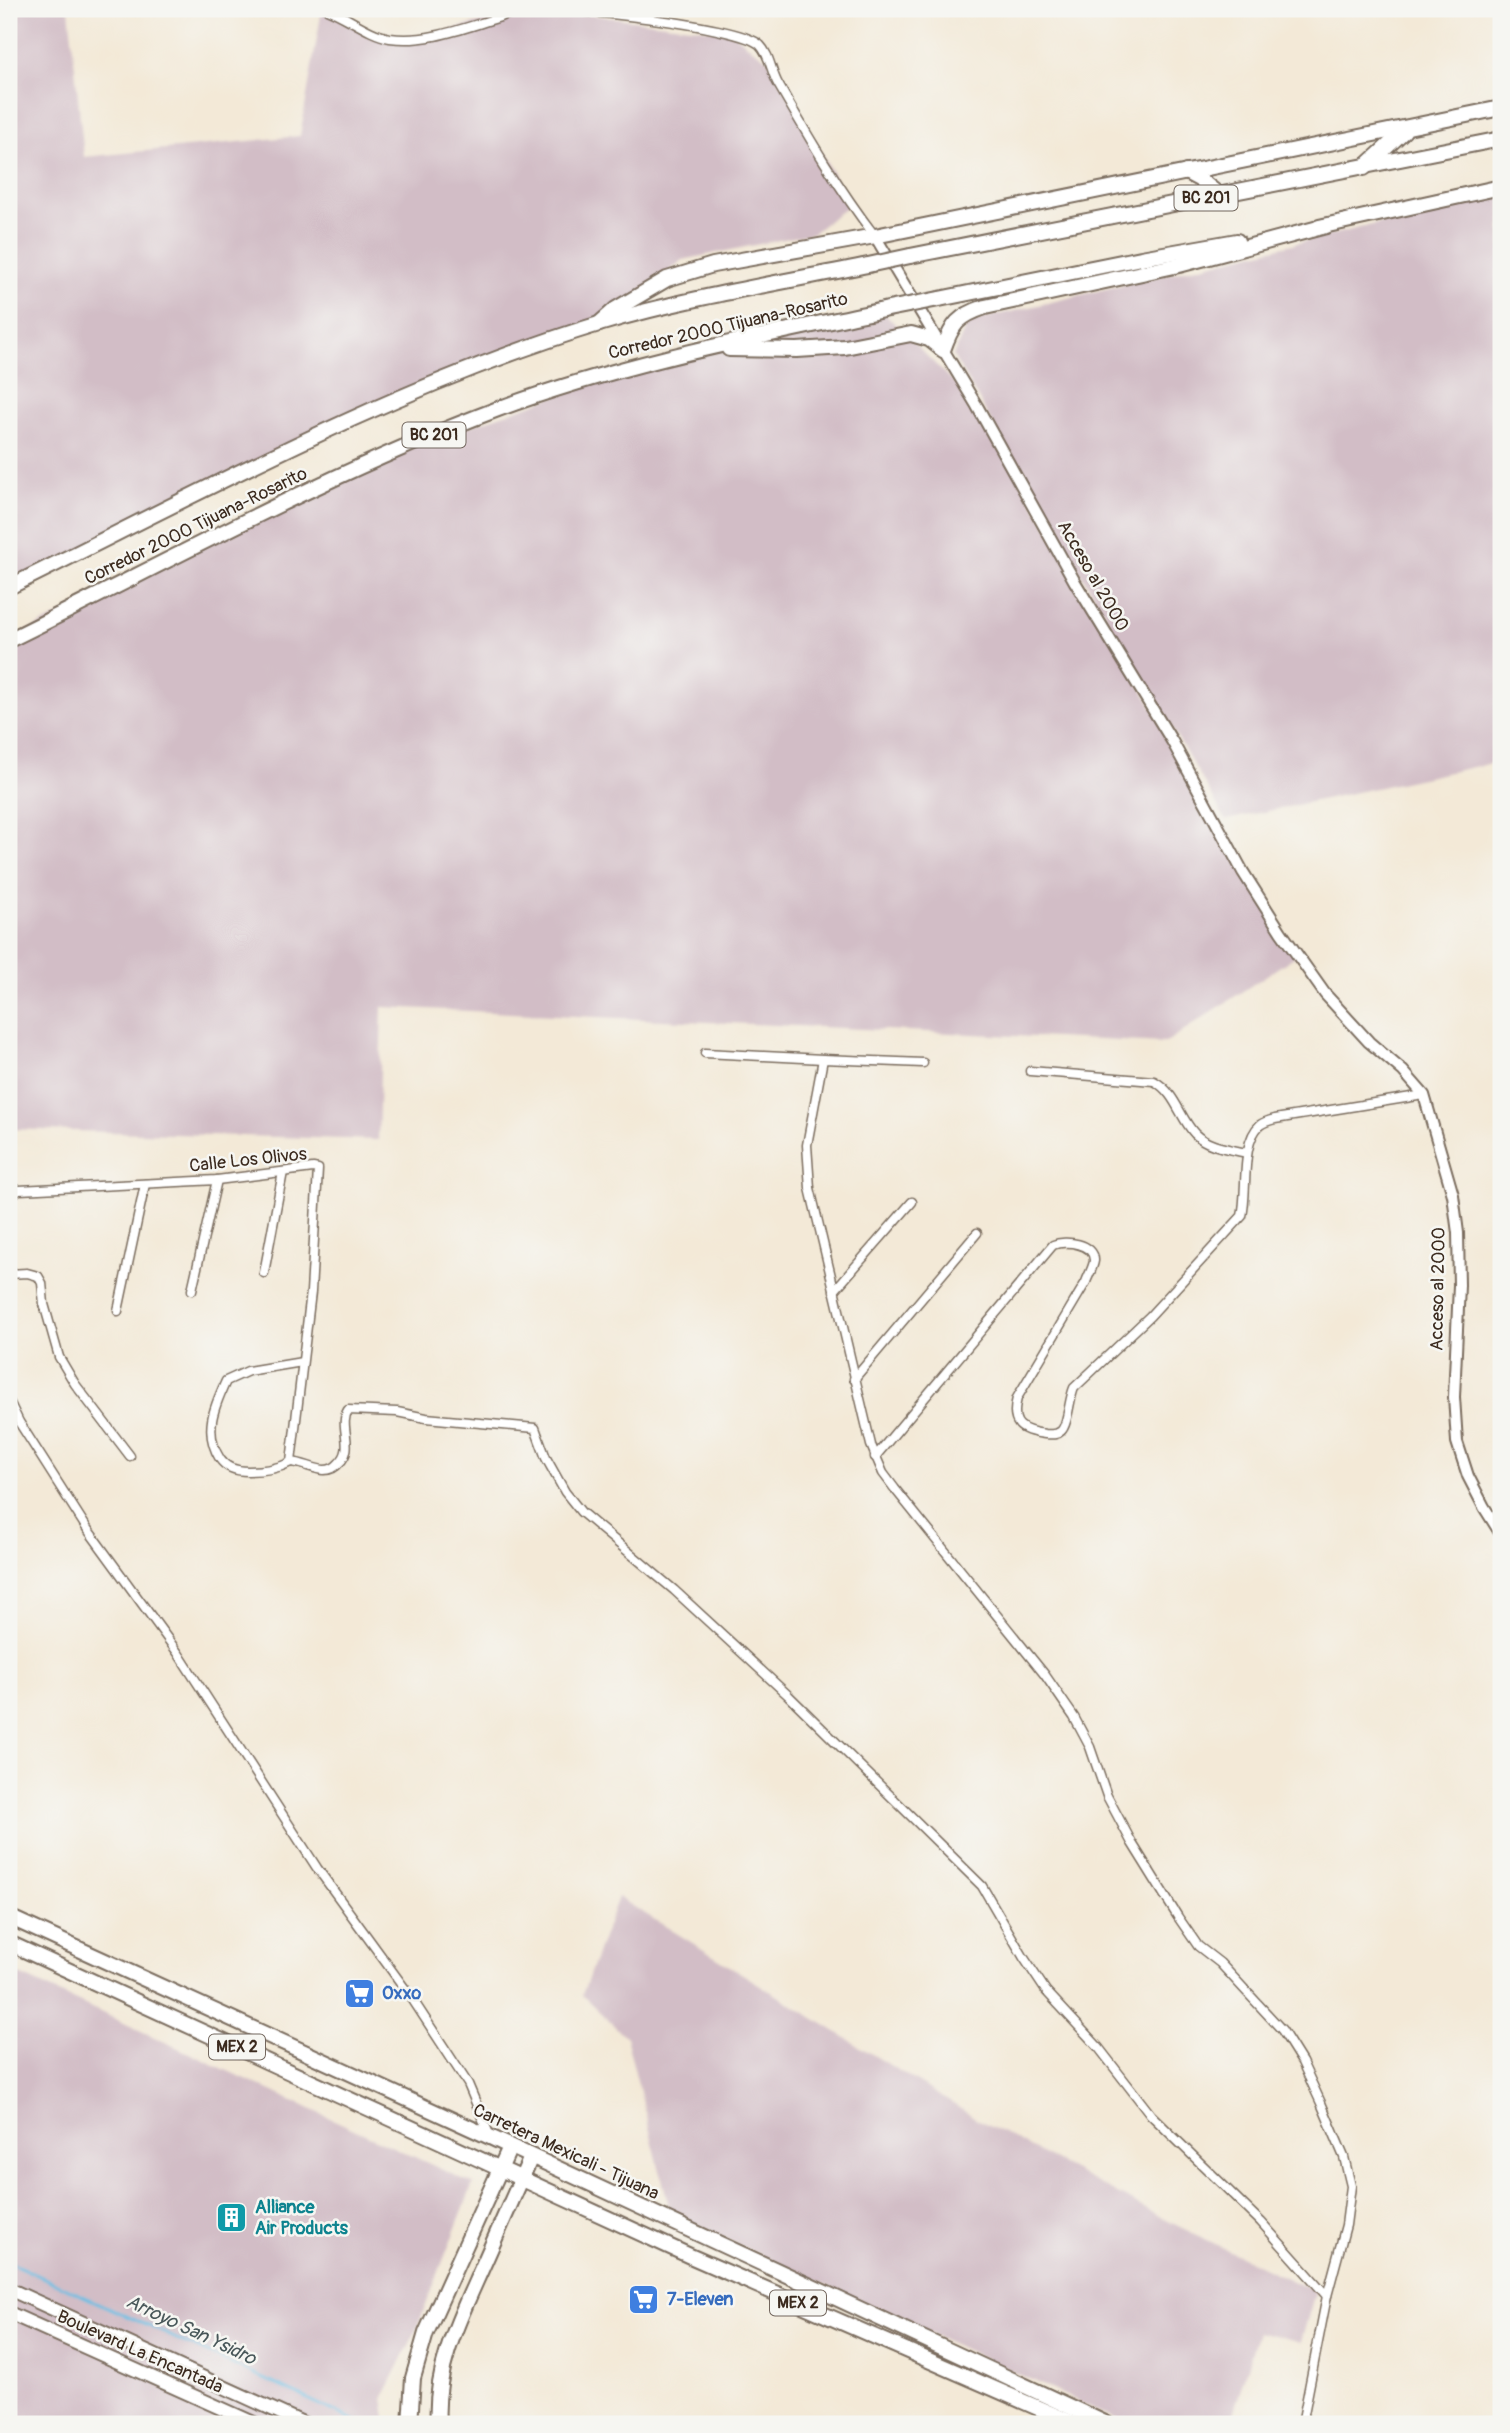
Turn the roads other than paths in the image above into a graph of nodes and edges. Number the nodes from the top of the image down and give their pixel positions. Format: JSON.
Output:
{"nodes":[{"id":1,"x":327,"y":9,"type":"edge"},
{"id":2,"x":1501,"y":108,"type":"edge"},
{"id":3,"x":1408,"y":128,"type":"junction"},
{"id":4,"x":1501,"y":139,"type":"edge"},
{"id":5,"x":1364,"y":168,"type":"junction"},
{"id":6,"x":1186,"y":172,"type":"junction"},
{"id":7,"x":1501,"y":187,"type":"edge"},
{"id":8,"x":1219,"y":195,"type":"junction"},
{"id":9,"x":1326,"y":226,"type":"junction"},
{"id":10,"x":875,"y":236,"type":"junction"},
{"id":11,"x":599,"y":324,"type":"junction"},
{"id":12,"x":714,"y":347,"type":"junction"},
{"id":13,"x":943,"y":350,"type":"junction"},
{"id":14,"x":9,"y":587,"type":"edge"},
{"id":15,"x":9,"y":640,"type":"edge"},
{"id":16,"x":705,"y":1053,"type":"dead end"},
{"id":17,"x":824,"y":1059,"type":"junction"},
{"id":18,"x":923,"y":1063,"type":"dead end"},
{"id":19,"x":1030,"y":1071,"type":"dead end"},
{"id":20,"x":1424,"y":1095,"type":"junction"},
{"id":21,"x":1247,"y":1153,"type":"junction"},
{"id":22,"x":283,"y":1172,"type":"junction"},
{"id":23,"x":217,"y":1180,"type":"junction"},
{"id":24,"x":145,"y":1184,"type":"junction"},
{"id":25,"x":912,"y":1202,"type":"dead end"},
{"id":26,"x":9,"y":1207,"type":"edge"},
{"id":27,"x":977,"y":1233,"type":"dead end"},
{"id":28,"x":264,"y":1273,"type":"dead end"},
{"id":29,"x":9,"y":1274,"type":"edge"},
{"id":30,"x":192,"y":1290,"type":"dead end"},
{"id":31,"x":834,"y":1291,"type":"junction"},
{"id":32,"x":118,"y":1311,"type":"dead end"},
{"id":33,"x":302,"y":1362,"type":"junction"},
{"id":34,"x":854,"y":1379,"type":"junction"},
{"id":35,"x":9,"y":1401,"type":"edge"},
{"id":36,"x":130,"y":1455,"type":"dead end"},
{"id":37,"x":875,"y":1457,"type":"junction"},
{"id":38,"x":291,"y":1462,"type":"junction"},
{"id":39,"x":1501,"y":1534,"type":"edge"},
{"id":40,"x":9,"y":1917,"type":"edge"},
{"id":41,"x":9,"y":1943,"type":"edge"},
{"id":42,"x":490,"y":2137,"type":"junction"},
{"id":43,"x":510,"y":2147,"type":"junction"},
{"id":44,"x":531,"y":2157,"type":"junction"},
{"id":45,"x":500,"y":2168,"type":"junction"},
{"id":46,"x":522,"y":2178,"type":"junction"},
{"id":47,"x":9,"y":2289,"type":"edge"},
{"id":48,"x":1327,"y":2296,"type":"junction"},
{"id":49,"x":9,"y":2313,"type":"edge"},
{"id":50,"x":256,"y":2424,"type":"edge"},
{"id":51,"x":305,"y":2424,"type":"edge"},
{"id":52,"x":410,"y":2424,"type":"edge"},
{"id":53,"x":438,"y":2424,"type":"edge"},
{"id":54,"x":1075,"y":2424,"type":"edge"},
{"id":55,"x":1107,"y":2424,"type":"edge"},
{"id":56,"x":1302,"y":2424,"type":"edge"}],
"edges":[{"from":1,"to":10,"type":"street","name":"Acceso al 2000"},
{"from":2,"to":3,"type":"main road"},
{"from":3,"to":5,"type":"main road"},
{"from":3,"to":6,"type":"main road"},
{"from":4,"to":5,"type":"main road","name":"Corredor 2000 Tijuana-Rosarito","number":"BC 201"},
{"from":5,"to":8,"type":"main road","name":"Corredor 2000 Tijuana-Rosarito","number":"BC 201"},
{"from":6,"to":8,"type":"main road"},
{"from":6,"to":10,"type":"main road"},
{"from":7,"to":9,"type":"main road","name":"Corredor 2000 Tijuana-Rosarito","number":"BC 201"},
{"from":8,"to":11,"type":"main road","name":"Corredor 2000 Tijuana-Rosarito","number":"BC 201","bridge":true},
{"from":9,"to":12,"type":"main road","name":"Corredor 2000 Tijuana-Rosarito","number":"BC 201","bridge":true},
{"from":9,"to":13,"type":"main road"},
{"from":10,"to":11,"type":"main road"},
{"from":10,"to":13,"type":"street","name":"Acceso al 2000"},
{"from":11,"to":14,"type":"main road","name":"Corredor 2000 Tijuana-Rosarito","number":"BC 201"},
{"from":12,"to":13,"type":"main road"},
{"from":12,"to":15,"type":"main road","name":"Corredor 2000 Tijuana-Rosarito","number":"BC 201"},
{"from":13,"to":20,"type":"street","name":"Acceso al 2000"},
{"from":16,"to":17,"type":"street"},
{"from":17,"to":18,"type":"street"},
{"from":17,"to":31,"type":"street"},
{"from":19,"to":21,"type":"street"},
{"from":20,"to":21,"type":"street"},
{"from":20,"to":39,"type":"street","name":"Acceso al 2000"},
{"from":21,"to":37,"type":"street"},
{"from":22,"to":23,"type":"street","name":"Calle Los Olivos"},
{"from":22,"to":28,"type":"street"},
{"from":22,"to":33,"type":"street","name":"Calle Los Olivos"},
{"from":23,"to":24,"type":"street","name":"Calle Los Olivos"},
{"from":23,"to":30,"type":"street"},
{"from":24,"to":26,"type":"street","name":"Calle Los Olivos"},
{"from":24,"to":32,"type":"street"},
{"from":25,"to":31,"type":"street"},
{"from":27,"to":34,"type":"street"},
{"from":29,"to":36,"type":"street"},
{"from":31,"to":34,"type":"street"},
{"from":33,"to":38,"type":"street","name":"Calle Los Olivos"},
{"from":33,"to":38,"type":"street"},
{"from":34,"to":37,"type":"street"},
{"from":35,"to":42,"type":"street"},
{"from":37,"to":48,"type":"street"},
{"from":38,"to":48,"type":"street"},
{"from":40,"to":42,"type":"main road","name":"Carretera Mexicali - Tijuana","number":"MEX 2"},
{"from":41,"to":45,"type":"main road","number":"MEX 2"},
{"from":42,"to":43,"type":"main road","name":"Carretera Mexicali - Tijuana","number":"MEX 2"},
{"from":43,"to":44,"type":"main road","name":"Carretera Mexicali - Tijuana","number":"MEX 2"},
{"from":43,"to":45,"type":"main road"},
{"from":44,"to":46,"type":"main road"},
{"from":44,"to":55,"type":"main road","name":"Carretera Mexicali - Tijuana","number":"MEX 2"},
{"from":45,"to":46,"type":"main road","number":"MEX 2"},
{"from":45,"to":52,"type":"main road"},
{"from":46,"to":53,"type":"main road"},
{"from":46,"to":54,"type":"main road","number":"MEX 2"},
{"from":47,"to":51,"type":"main road","name":"Boulevard La Encantada"},
{"from":48,"to":56,"type":"street"},
{"from":49,"to":50,"type":"main road","name":"Boulevard La Encantada"}]}
